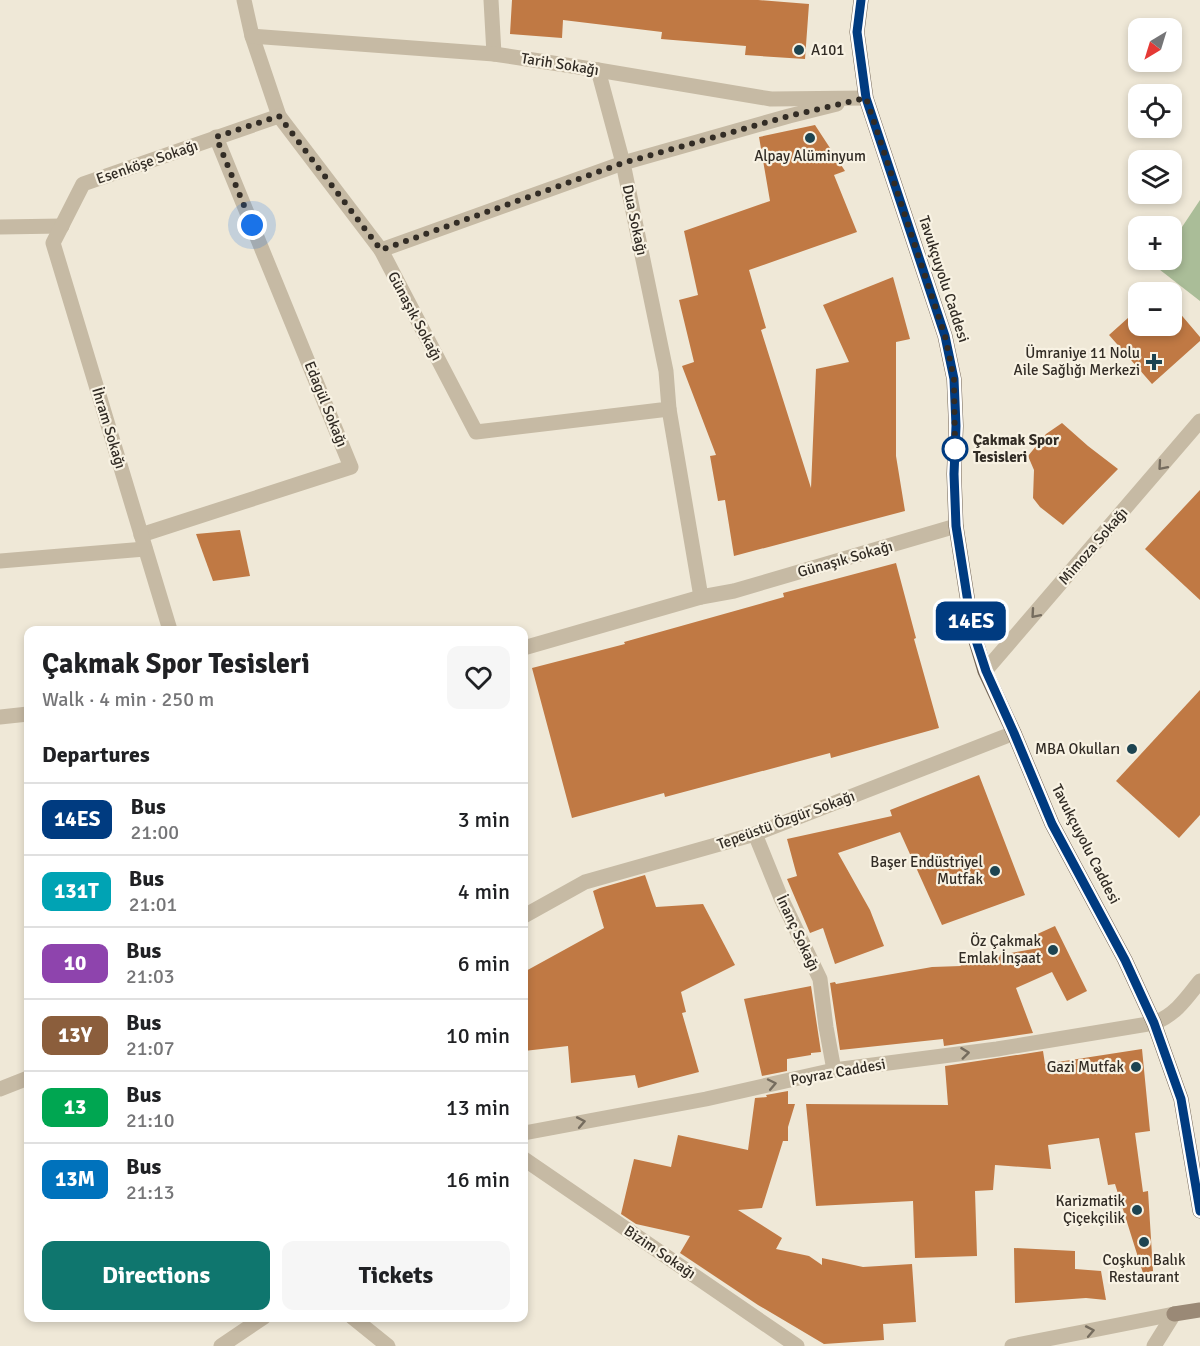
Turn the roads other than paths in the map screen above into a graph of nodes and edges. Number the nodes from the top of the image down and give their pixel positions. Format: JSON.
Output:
{"nodes":[{"id":1,"x":244,"y":0,"type":"edge"},
{"id":2,"x":491,"y":0,"type":"edge"},
{"id":3,"x":861,"y":0,"type":"edge"},
{"id":4,"x":252,"y":36,"type":"junction"},
{"id":5,"x":494,"y":54,"type":"junction"},
{"id":6,"x":598,"y":70,"type":"junction"},
{"id":7,"x":866,"y":98,"type":"junction"},
{"id":8,"x":279,"y":116,"type":"junction"},
{"id":9,"x":216,"y":137,"type":"junction"},
{"id":10,"x":623,"y":163,"type":"junction"},
{"id":11,"x":62,"y":226,"type":"junction"},
{"id":12,"x":0,"y":227,"type":"edge"},
{"id":13,"x":381,"y":250,"type":"junction"},
{"id":14,"x":669,"y":409,"type":"junction"},
{"id":15,"x":1200,"y":421,"type":"edge"},
{"id":16,"x":956,"y":526,"type":"junction"},
{"id":17,"x":143,"y":542,"type":"junction"},
{"id":18,"x":0,"y":561,"type":"edge"},
{"id":19,"x":701,"y":597,"type":"junction"},
{"id":20,"x":169,"y":626,"type":"edge"},
{"id":21,"x":528,"y":647,"type":"edge"},
{"id":22,"x":986,"y":671,"type":"junction"},
{"id":23,"x":24,"y":714,"type":"edge"},
{"id":24,"x":0,"y":717,"type":"edge"},
{"id":25,"x":1014,"y":733,"type":"junction"},
{"id":26,"x":755,"y":834,"type":"junction"},
{"id":27,"x":528,"y":914,"type":"edge"},
{"id":28,"x":1200,"y":981,"type":"edge"},
{"id":29,"x":1154,"y":1023,"type":"junction"},
{"id":30,"x":834,"y":1070,"type":"junction"},
{"id":31,"x":24,"y":1080,"type":"edge"},
{"id":32,"x":0,"y":1089,"type":"edge"},
{"id":33,"x":528,"y":1132,"type":"edge"},
{"id":34,"x":528,"y":1162,"type":"edge"},
{"id":35,"x":1200,"y":1211,"type":"edge"},
{"id":36,"x":1200,"y":1310,"type":"edge"},
{"id":37,"x":1174,"y":1314,"type":"junction"},
{"id":38,"x":257,"y":1322,"type":"edge"},
{"id":39,"x":358,"y":1322,"type":"edge"},
{"id":40,"x":221,"y":1346,"type":"edge"},
{"id":41,"x":388,"y":1346,"type":"edge"},
{"id":42,"x":797,"y":1346,"type":"edge"},
{"id":43,"x":1012,"y":1346,"type":"edge"},
{"id":44,"x":1154,"y":1346,"type":"edge"}],
"edges":[{"from":1,"to":4,"type":"street","name":"Günaşık Sokağı"},
{"from":2,"to":5,"type":"street"},
{"from":3,"to":7,"type":"main road","name":"Tavukçuyolu Caddesi"},
{"from":4,"to":5,"type":"street","name":"Tarih Sokağı"},
{"from":4,"to":8,"type":"street","name":"Günaşık Sokağı"},
{"from":5,"to":6,"type":"street","name":"Tarih Sokağı"},
{"from":6,"to":7,"type":"street","name":"Tarih Sokağı"},
{"from":6,"to":10,"type":"street","name":"Dua Sokağı"},
{"from":7,"to":10,"type":"street"},
{"from":7,"to":16,"type":"main road","name":"Tavukçuyolu Caddesi"},
{"from":8,"to":9,"type":"street","name":"Esenköşe Sokağı"},
{"from":8,"to":13,"type":"street","name":"Günaşık Sokağı"},
{"from":9,"to":11,"type":"street","name":"Esenköşe Sokağı"},
{"from":9,"to":17,"type":"street","name":"Edagül Sokağı"},
{"from":10,"to":13,"type":"street"},
{"from":10,"to":14,"type":"street","name":"Dua Sokağı"},
{"from":11,"to":12,"type":"street"},
{"from":11,"to":17,"type":"street","name":"İhram Sokağı"},
{"from":13,"to":14,"type":"street","name":"Günaşık Sokağı"},
{"from":14,"to":19,"type":"street"},
{"from":15,"to":22,"type":"street","name":"Mimoza Sokağı","one_way":true},
{"from":16,"to":19,"type":"street","name":"Günaşık Sokağı"},
{"from":16,"to":22,"type":"main road","name":"Tavukçuyolu Caddesi"},
{"from":17,"to":18,"type":"street","name":"Edagül Sokağı"},
{"from":17,"to":20,"type":"street","name":"İhram Sokağı"},
{"from":19,"to":21,"type":"street"},
{"from":22,"to":25,"type":"main road","name":"Tavukçuyolu Caddesi"},
{"from":23,"to":24,"type":"street"},
{"from":25,"to":26,"type":"street","name":"Tepeüstü Özgür Sokağı"},
{"from":25,"to":29,"type":"main road","name":"Tavukçuyolu Caddesi"},
{"from":26,"to":27,"type":"street","name":"Tepeüstü Özgür Sokağı"},
{"from":26,"to":30,"type":"street","name":"İnanç Sokağı"},
{"from":28,"to":29,"type":"street"},
{"from":30,"to":29,"type":"street","name":"Poyraz Caddesi","one_way":true},
{"from":29,"to":35,"type":"main road","name":"Tavukçuyolu Caddesi"},
{"from":33,"to":30,"type":"street","name":"Poyraz Caddesi","one_way":true},
{"from":31,"to":32,"type":"street"},
{"from":34,"to":42,"type":"street","name":"Bizim Sokağı"},
{"from":36,"to":37,"type":"street"},
{"from":43,"to":37,"type":"street","one_way":true},
{"from":37,"to":44,"type":"street"},
{"from":38,"to":40,"type":"street"},
{"from":39,"to":41,"type":"street"}]}
